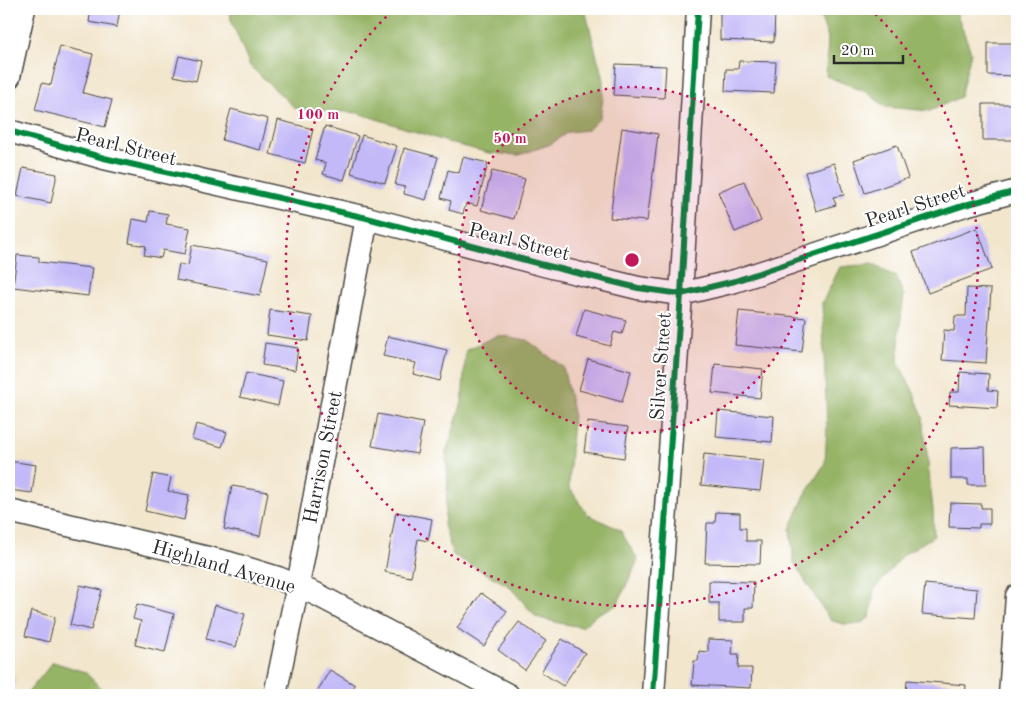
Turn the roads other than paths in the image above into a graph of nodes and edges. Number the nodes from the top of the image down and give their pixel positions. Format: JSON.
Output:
{"nodes":[{"id":1,"x":24,"y":9,"type":"edge"},
{"id":2,"x":698,"y":9,"type":"edge"},
{"id":3,"x":9,"y":77,"type":"edge"},
{"id":4,"x":9,"y":131,"type":"edge"},
{"id":5,"x":1017,"y":191,"type":"edge"},
{"id":6,"x":368,"y":218,"type":"junction"},
{"id":7,"x":681,"y":294,"type":"junction"},
{"id":8,"x":9,"y":511,"type":"edge"},
{"id":9,"x":298,"y":586,"type":"junction"},
{"id":10,"x":1017,"y":596,"type":"edge"},
{"id":11,"x":1015,"y":672,"type":"edge"},
{"id":12,"x":275,"y":695,"type":"edge"},
{"id":13,"x":508,"y":695,"type":"edge"},
{"id":14,"x":653,"y":695,"type":"edge"},
{"id":15,"x":1010,"y":695,"type":"edge"}],
"edges":[{"from":1,"to":3,"type":"street"},
{"from":2,"to":7,"type":"street","name":"Silver Street"},
{"from":4,"to":6,"type":"street","name":"Pearl Street"},
{"from":5,"to":7,"type":"street","name":"Pearl Street"},
{"from":6,"to":7,"type":"street","name":"Pearl Street"},
{"from":6,"to":9,"type":"street","name":"Harrison Street"},
{"from":7,"to":14,"type":"street","name":"Silver Street"},
{"from":8,"to":9,"type":"street","name":"Highland Avenue"},
{"from":9,"to":12,"type":"street","name":"Harrison Street"},
{"from":9,"to":13,"type":"street","name":"Highland Avenue"},
{"from":10,"to":11,"type":"street"},
{"from":11,"to":15,"type":"street"}]}
